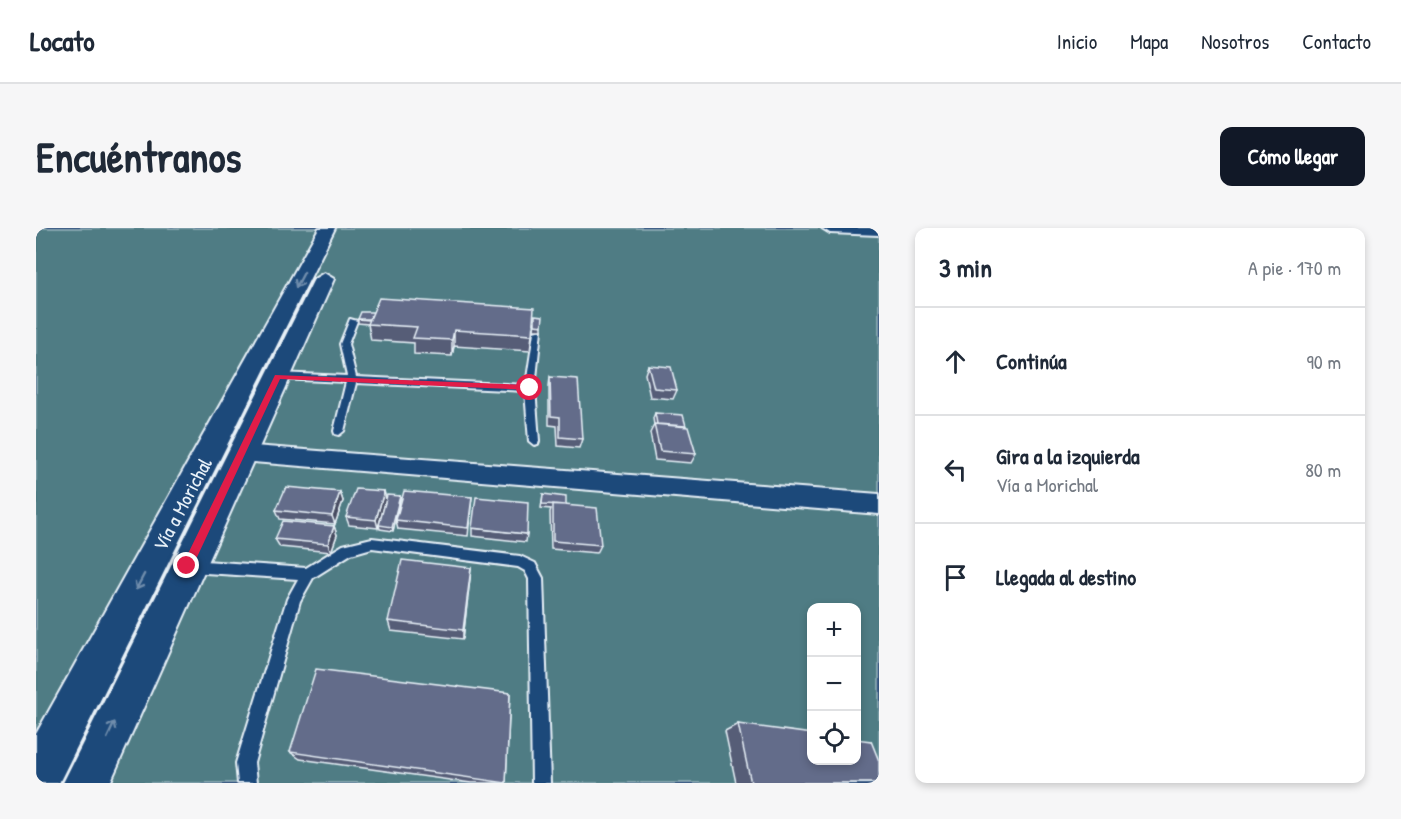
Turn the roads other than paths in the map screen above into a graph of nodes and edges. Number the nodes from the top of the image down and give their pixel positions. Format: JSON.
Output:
{"nodes":[{"id":1,"x":327,"y":228,"type":"edge"},
{"id":2,"x":348,"y":228,"type":"edge"},
{"id":3,"x":830,"y":228,"type":"edge"},
{"id":4,"x":879,"y":230,"type":"edge"},
{"id":5,"x":353,"y":321,"type":"dead end"},
{"id":6,"x":538,"y":332,"type":"edge"},
{"id":7,"x":278,"y":376,"type":"junction"},
{"id":8,"x":352,"y":379,"type":"junction"},
{"id":9,"x":530,"y":388,"type":"junction"},
{"id":10,"x":339,"y":431,"type":"dead end"},
{"id":11,"x":534,"y":441,"type":"dead end"},
{"id":12,"x":242,"y":453,"type":"junction"},
{"id":13,"x":879,"y":504,"type":"edge"},
{"id":14,"x":187,"y":566,"type":"junction"},
{"id":15,"x":308,"y":574,"type":"junction"},
{"id":16,"x":36,"y":780,"type":"edge"},
{"id":17,"x":86,"y":783,"type":"edge"},
{"id":18,"x":247,"y":783,"type":"edge"},
{"id":19,"x":541,"y":783,"type":"edge"}],
"edges":[{"from":1,"to":16,"type":"street","name":"Vía a Morichal","one_way":true},
{"from":2,"to":7,"type":"street","name":"Vía a Morichal"},
{"from":3,"to":4,"type":"street"},
{"from":5,"to":8,"type":"lane"},
{"from":6,"to":9,"type":"lane"},
{"from":7,"to":8,"type":"lane"},
{"from":7,"to":12,"type":"street","name":"Vía a Morichal"},
{"from":8,"to":9,"type":"lane"},
{"from":8,"to":10,"type":"lane"},
{"from":9,"to":11,"type":"lane"},
{"from":12,"to":13,"type":"street"},
{"from":12,"to":14,"type":"street","name":"Vía a Morichal"},
{"from":14,"to":15,"type":"lane"},
{"from":17,"to":14,"type":"street","name":"Vía a Morichal","one_way":true},
{"from":15,"to":18,"type":"lane"},
{"from":15,"to":19,"type":"lane"}]}
